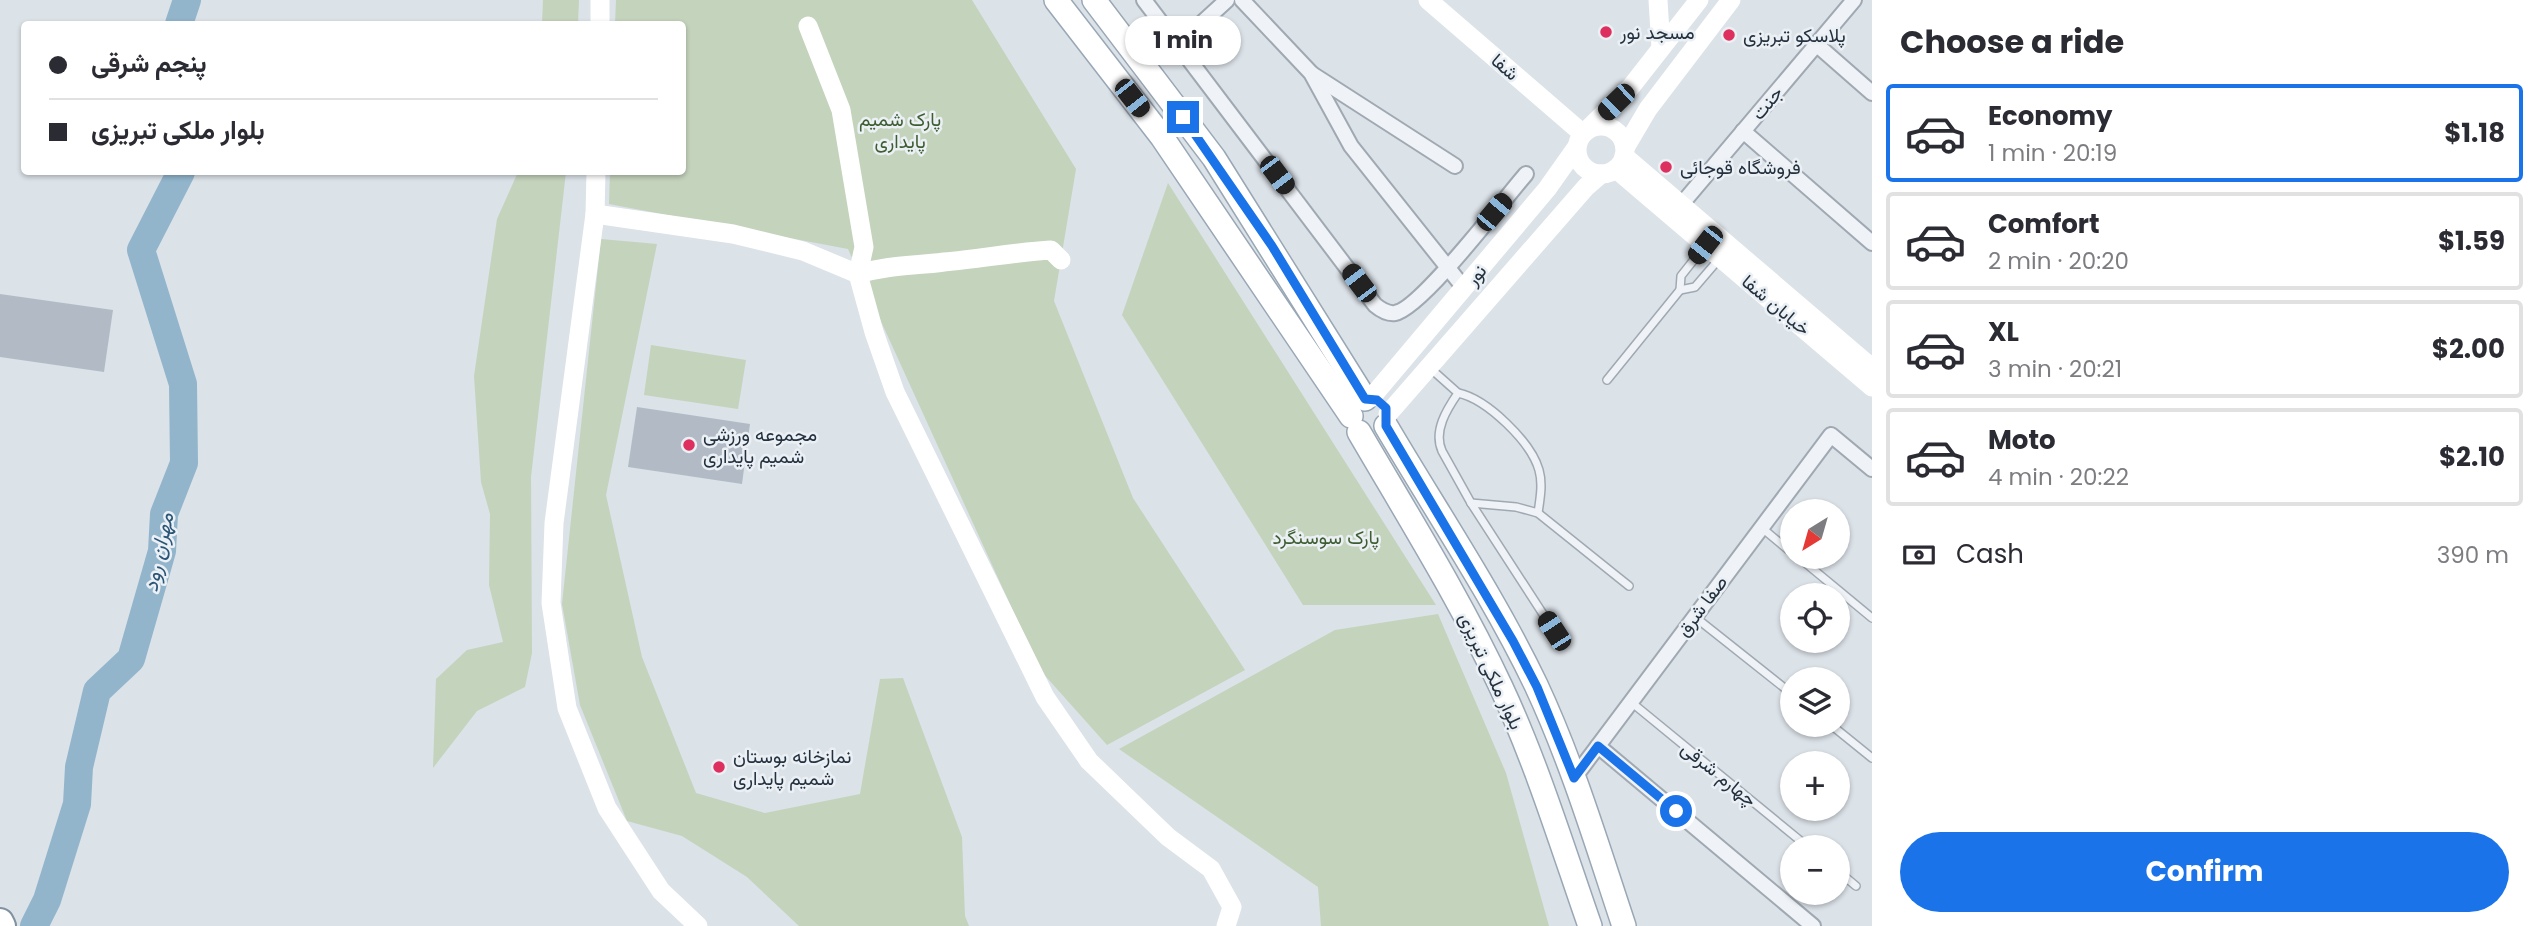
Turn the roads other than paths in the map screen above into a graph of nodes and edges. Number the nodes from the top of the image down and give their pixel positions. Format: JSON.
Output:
{"nodes":[{"id":1,"x":600,"y":0,"type":"edge"},
{"id":2,"x":1056,"y":0,"type":"edge"},
{"id":3,"x":1094,"y":0,"type":"edge"},
{"id":4,"x":1144,"y":0,"type":"edge"},
{"id":5,"x":1227,"y":0,"type":"edge"},
{"id":6,"x":1242,"y":0,"type":"edge"},
{"id":7,"x":1428,"y":0,"type":"edge"},
{"id":8,"x":1658,"y":0,"type":"edge"},
{"id":9,"x":1699,"y":0,"type":"edge"},
{"id":10,"x":1731,"y":0,"type":"edge"},
{"id":11,"x":1854,"y":0,"type":"edge"},
{"id":12,"x":600,"y":21,"type":"edge"},
{"id":13,"x":808,"y":26,"type":"dead end"},
{"id":14,"x":1179,"y":44,"type":"junction"},
{"id":15,"x":1816,"y":44,"type":"junction"},
{"id":16,"x":1661,"y":48,"type":"junction"},
{"id":17,"x":1311,"y":74,"type":"junction"},
{"id":18,"x":1872,"y":93,"type":"edge"},
{"id":19,"x":1743,"y":131,"type":"junction"},
{"id":20,"x":1582,"y":136,"type":"junction"},
{"id":21,"x":1616,"y":162,"type":"junction"},
{"id":22,"x":1455,"y":166,"type":"dead end"},
{"id":23,"x":1526,"y":174,"type":"dead end"},
{"id":24,"x":596,"y":175,"type":"edge"},
{"id":25,"x":1680,"y":206,"type":"junction"},
{"id":26,"x":595,"y":214,"type":"junction"},
{"id":27,"x":1872,"y":243,"type":"edge"},
{"id":28,"x":1713,"y":251,"type":"junction"},
{"id":29,"x":1061,"y":260,"type":"dead end"},
{"id":30,"x":1446,"y":269,"type":"junction"},
{"id":31,"x":859,"y":274,"type":"junction"},
{"id":32,"x":1464,"y":288,"type":"junction"},
{"id":33,"x":1680,"y":290,"type":"junction"},
{"id":34,"x":1429,"y":367,"type":"junction"},
{"id":35,"x":1872,"y":368,"type":"edge"},
{"id":36,"x":1607,"y":380,"type":"dead end"},
{"id":37,"x":1872,"y":387,"type":"edge"},
{"id":38,"x":1458,"y":393,"type":"junction"},
{"id":39,"x":1370,"y":414,"type":"junction"},
{"id":40,"x":1872,"y":469,"type":"edge"},
{"id":41,"x":1471,"y":503,"type":"junction"},
{"id":42,"x":1538,"y":513,"type":"junction"},
{"id":43,"x":1761,"y":528,"type":"junction"},
{"id":44,"x":1780,"y":543,"type":"edge"},
{"id":45,"x":1813,"y":569,"type":"edge"},
{"id":46,"x":1629,"y":586,"type":"dead end"},
{"id":47,"x":1695,"y":616,"type":"junction"},
{"id":48,"x":1872,"y":618,"type":"edge"},
{"id":49,"x":1554,"y":631,"type":"dead end"},
{"id":50,"x":1780,"y":684,"type":"edge"},
{"id":51,"x":1630,"y":702,"type":"junction"},
{"id":52,"x":1846,"y":737,"type":"edge"},
{"id":53,"x":1598,"y":746,"type":"junction"},
{"id":54,"x":1872,"y":758,"type":"edge"},
{"id":55,"x":1574,"y":778,"type":"junction"},
{"id":56,"x":1793,"y":835,"type":"edge"},
{"id":57,"x":1850,"y":881,"type":"edge"},
{"id":58,"x":1856,"y":886,"type":"dead end"},
{"id":59,"x":698,"y":926,"type":"edge"},
{"id":60,"x":1226,"y":926,"type":"edge"},
{"id":61,"x":1590,"y":926,"type":"edge"},
{"id":62,"x":1624,"y":926,"type":"edge"},
{"id":63,"x":1812,"y":926,"type":"edge"}],
"edges":[{"from":1,"to":12,"type":"street"},
{"from":2,"to":39,"type":"main road","name":"بلوار ملکى تبریزى"},
{"from":3,"to":39,"type":"main road","name":"بلوار ملکى تبریزى"},
{"from":4,"to":14,"type":"street"},
{"from":5,"to":14,"type":"street"},
{"from":6,"to":17,"type":"street"},
{"from":7,"to":20,"type":"street","name":"شفا"},
{"from":8,"to":16,"type":"street"},
{"from":9,"to":16,"type":"street","name":"نور"},
{"from":10,"to":21,"type":"street","name":"نور"},
{"from":11,"to":15,"type":"street","name":"جنت"},
{"from":13,"to":31,"type":"street"},
{"from":14,"to":30,"type":"street"},
{"from":15,"to":18,"type":"street"},
{"from":15,"to":19,"type":"street","name":"جنت"},
{"from":16,"to":20,"type":"street","name":"نور"},
{"from":17,"to":22,"type":"street"},
{"from":17,"to":30,"type":"street"},
{"from":19,"to":25,"type":"street","name":"جنت"},
{"from":19,"to":27,"type":"street"},
{"from":20,"to":21,"type":"street"},
{"from":20,"to":21,"type":"street"},
{"from":20,"to":32,"type":"street","name":"نور"},
{"from":21,"to":25,"type":"street","name":"خیابان شفا"},
{"from":21,"to":28,"type":"street","name":"خیابان شفا"},
{"from":21,"to":34,"type":"street","name":"نور"},
{"from":23,"to":30,"type":"street"},
{"from":24,"to":26,"type":"street"},
{"from":25,"to":35,"type":"street","name":"خیابان شفا"},
{"from":26,"to":31,"type":"street"},
{"from":26,"to":59,"type":"street"},
{"from":28,"to":33,"type":"lane"},
{"from":28,"to":33,"type":"lane"},
{"from":28,"to":37,"type":"street","name":"خیابان شفا"},
{"from":29,"to":31,"type":"street"},
{"from":30,"to":32,"type":"street"},
{"from":31,"to":60,"type":"street"},
{"from":32,"to":39,"type":"street","name":"نور"},
{"from":33,"to":36,"type":"lane"},
{"from":34,"to":38,"type":"lane"},
{"from":34,"to":39,"type":"street","name":"نور"},
{"from":38,"to":41,"type":"lane"},
{"from":38,"to":42,"type":"lane"},
{"from":39,"to":55,"type":"main road","name":"بلوار ملکى تبریزى"},
{"from":39,"to":61,"type":"main road","name":"بلوار ملکى تبریزى"},
{"from":40,"to":43,"type":"street","name":"صفا شرق"},
{"from":41,"to":42,"type":"lane"},
{"from":41,"to":49,"type":"lane"},
{"from":42,"to":46,"type":"lane"},
{"from":43,"to":44,"type":"lane"},
{"from":43,"to":47,"type":"street","name":"صفا شرق"},
{"from":45,"to":48,"type":"lane"},
{"from":47,"to":50,"type":"lane"},
{"from":47,"to":51,"type":"street","name":"صفا شرق"},
{"from":51,"to":53,"type":"street","name":"صفا شرق"},
{"from":51,"to":56,"type":"lane","name":"چهارم شرقی"},
{"from":52,"to":54,"type":"lane"},
{"from":53,"to":55,"type":"street","name":"صفا شرق"},
{"from":53,"to":63,"type":"street"},
{"from":55,"to":62,"type":"main road","name":"بلوار ملکى تبریزى"},
{"from":57,"to":58,"type":"lane"}]}
